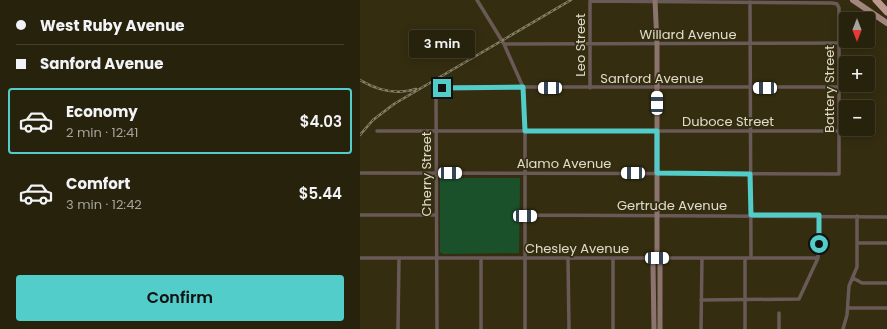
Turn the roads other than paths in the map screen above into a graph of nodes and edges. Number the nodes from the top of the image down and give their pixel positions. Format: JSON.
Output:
{"nodes":[{"id":1,"x":477,"y":0,"type":"edge"},
{"id":2,"x":853,"y":0,"type":"edge"},
{"id":3,"x":876,"y":0,"type":"edge"},
{"id":4,"x":656,"y":1,"type":"edge"},
{"id":5,"x":750,"y":2,"type":"junction"},
{"id":6,"x":839,"y":12,"type":"edge"},
{"id":7,"x":887,"y":12,"type":"edge"},
{"id":8,"x":887,"y":23,"type":"edge"},
{"id":9,"x":504,"y":44,"type":"junction"},
{"id":10,"x":590,"y":44,"type":"junction"},
{"id":11,"x":657,"y":44,"type":"junction"},
{"id":12,"x":750,"y":44,"type":"junction"},
{"id":13,"x":839,"y":44,"type":"edge"},
{"id":14,"x":523,"y":87,"type":"junction"},
{"id":15,"x":657,"y":87,"type":"junction"},
{"id":16,"x":839,"y":87,"type":"edge"},
{"id":17,"x":590,"y":88,"type":"junction"},
{"id":18,"x":750,"y":88,"type":"junction"},
{"id":19,"x":438,"y":90,"type":"joint"},
{"id":20,"x":525,"y":131,"type":"junction"},
{"id":21,"x":657,"y":131,"type":"junction"},
{"id":22,"x":751,"y":131,"type":"junction"},
{"id":23,"x":839,"y":131,"type":"edge"},
{"id":24,"x":377,"y":132,"type":"dead end"},
{"id":25,"x":436,"y":132,"type":"junction"},
{"id":26,"x":839,"y":136,"type":"edge"},
{"id":27,"x":360,"y":173,"type":"edge"},
{"id":28,"x":436,"y":173,"type":"junction"},
{"id":29,"x":657,"y":173,"type":"junction"},
{"id":30,"x":525,"y":174,"type":"junction"},
{"id":31,"x":750,"y":174,"type":"junction"},
{"id":32,"x":840,"y":174,"type":"joint"},
{"id":33,"x":360,"y":215,"type":"edge"},
{"id":34,"x":436,"y":215,"type":"junction"},
{"id":35,"x":657,"y":215,"type":"junction"},
{"id":36,"x":751,"y":215,"type":"junction"},
{"id":37,"x":819,"y":215,"type":"junction"},
{"id":38,"x":525,"y":216,"type":"junction"},
{"id":39,"x":857,"y":216,"type":"junction"},
{"id":40,"x":887,"y":217,"type":"edge"},
{"id":41,"x":858,"y":243,"type":"junction"},
{"id":42,"x":887,"y":243,"type":"edge"},
{"id":43,"x":360,"y":258,"type":"edge"},
{"id":44,"x":399,"y":258,"type":"junction"},
{"id":45,"x":481,"y":258,"type":"junction"},
{"id":46,"x":525,"y":258,"type":"junction"},
{"id":47,"x":568,"y":258,"type":"junction"},
{"id":48,"x":613,"y":258,"type":"junction"},
{"id":49,"x":657,"y":258,"type":"junction"},
{"id":50,"x":702,"y":258,"type":"junction"},
{"id":51,"x":745,"y":258,"type":"junction"},
{"id":52,"x":750,"y":258,"type":"junction"},
{"id":53,"x":818,"y":258,"type":"junction"},
{"id":54,"x":437,"y":259,"type":"junction"},
{"id":55,"x":853,"y":278,"type":"junction"},
{"id":56,"x":887,"y":284,"type":"edge"},
{"id":57,"x":701,"y":300,"type":"junction"},
{"id":58,"x":745,"y":300,"type":"junction"},
{"id":59,"x":848,"y":308,"type":"junction"},
{"id":60,"x":887,"y":308,"type":"edge"},
{"id":61,"x":779,"y":313,"type":"dead end"},
{"id":62,"x":398,"y":329,"type":"edge"},
{"id":63,"x":437,"y":329,"type":"edge"},
{"id":64,"x":481,"y":329,"type":"edge"},
{"id":65,"x":525,"y":329,"type":"edge"},
{"id":66,"x":569,"y":329,"type":"edge"},
{"id":67,"x":613,"y":329,"type":"edge"},
{"id":68,"x":654,"y":329,"type":"edge"},
{"id":69,"x":660,"y":329,"type":"edge"},
{"id":70,"x":701,"y":329,"type":"edge"},
{"id":71,"x":745,"y":329,"type":"edge"},
{"id":72,"x":779,"y":329,"type":"edge"},
{"id":73,"x":843,"y":329,"type":"edge"}],
"edges":[{"from":1,"to":9,"type":"street"},
{"from":2,"to":8,"type":"main road"},
{"from":3,"to":7,"type":"highway"},
{"from":4,"to":5,"type":"street"},
{"from":4,"to":10,"type":"street","name":"Leo Street"},
{"from":4,"to":11,"type":"street"},
{"from":5,"to":6,"type":"street","name":"Battery Street"},
{"from":5,"to":12,"type":"street"},
{"from":9,"to":10,"type":"street","name":"Willard Avenue"},
{"from":9,"to":14,"type":"street"},
{"from":10,"to":11,"type":"street","name":"Willard Avenue"},
{"from":10,"to":17,"type":"street","name":"Leo Street"},
{"from":11,"to":12,"type":"street","name":"Willard Avenue"},
{"from":11,"to":15,"type":"street"},
{"from":12,"to":13,"type":"street","name":"Willard Avenue"},
{"from":12,"to":18,"type":"street"},
{"from":14,"to":17,"type":"street","name":"Sanford Avenue"},
{"from":14,"to":19,"type":"street","name":"Sanford Avenue"},
{"from":14,"to":20,"type":"street"},
{"from":15,"to":17,"type":"street","name":"Sanford Avenue"},
{"from":15,"to":18,"type":"street","name":"Sanford Avenue"},
{"from":15,"to":21,"type":"street"},
{"from":16,"to":18,"type":"street","name":"Sanford Avenue"},
{"from":18,"to":22,"type":"street"},
{"from":19,"to":25,"type":"street","name":"Cherry Street"},
{"from":20,"to":21,"type":"street","name":"Duboce Street"},
{"from":20,"to":25,"type":"street","name":"Duboce Street"},
{"from":20,"to":30,"type":"street"},
{"from":21,"to":22,"type":"street","name":"Duboce Street"},
{"from":21,"to":29,"type":"street"},
{"from":22,"to":23,"type":"street","name":"Duboce Street"},
{"from":22,"to":31,"type":"street"},
{"from":24,"to":25,"type":"street","name":"Duboce Street"},
{"from":25,"to":28,"type":"street","name":"Cherry Street"},
{"from":26,"to":32,"type":"street","name":"Battery Street"},
{"from":27,"to":28,"type":"street","name":"Alamo Avenue"},
{"from":28,"to":30,"type":"street","name":"Alamo Avenue"},
{"from":28,"to":34,"type":"street","name":"Cherry Street"},
{"from":29,"to":30,"type":"street","name":"Alamo Avenue"},
{"from":29,"to":31,"type":"street","name":"Alamo Avenue"},
{"from":29,"to":35,"type":"street"},
{"from":30,"to":38,"type":"street"},
{"from":31,"to":32,"type":"street","name":"Alamo Avenue"},
{"from":31,"to":36,"type":"street"},
{"from":33,"to":34,"type":"street"},
{"from":34,"to":54,"type":"street","name":"Cherry Street"},
{"from":35,"to":36,"type":"street","name":"Gertrude Avenue"},
{"from":35,"to":38,"type":"street","name":"Gertrude Avenue"},
{"from":35,"to":49,"type":"street"},
{"from":36,"to":37,"type":"street","name":"Gertrude Avenue"},
{"from":36,"to":52,"type":"street"},
{"from":37,"to":39,"type":"street","name":"Gertrude Avenue"},
{"from":37,"to":53,"type":"street"},
{"from":38,"to":46,"type":"street"},
{"from":39,"to":40,"type":"street","name":"Gertrude Avenue"},
{"from":39,"to":41,"type":"street"},
{"from":41,"to":42,"type":"street"},
{"from":41,"to":55,"type":"street"},
{"from":43,"to":44,"type":"street","name":"Chesley Avenue"},
{"from":44,"to":54,"type":"street","name":"Chesley Avenue"},
{"from":44,"to":62,"type":"street"},
{"from":45,"to":46,"type":"street","name":"Chesley Avenue"},
{"from":45,"to":54,"type":"street","name":"Chesley Avenue"},
{"from":45,"to":64,"type":"street"},
{"from":46,"to":47,"type":"street","name":"Chesley Avenue"},
{"from":46,"to":65,"type":"street"},
{"from":47,"to":48,"type":"street","name":"Chesley Avenue"},
{"from":47,"to":66,"type":"street"},
{"from":48,"to":49,"type":"street","name":"Chesley Avenue"},
{"from":48,"to":67,"type":"street"},
{"from":49,"to":50,"type":"street","name":"Chesley Avenue"},
{"from":49,"to":68,"type":"street"},
{"from":49,"to":69,"type":"street"},
{"from":50,"to":51,"type":"street","name":"Chesley Avenue"},
{"from":50,"to":57,"type":"street"},
{"from":51,"to":52,"type":"street","name":"Chesley Avenue"},
{"from":51,"to":58,"type":"street"},
{"from":52,"to":53,"type":"street","name":"Chesley Avenue"},
{"from":53,"to":58,"type":"street"},
{"from":54,"to":63,"type":"street","name":"Cherry Street"},
{"from":55,"to":56,"type":"street"},
{"from":55,"to":59,"type":"street"},
{"from":57,"to":58,"type":"street"},
{"from":57,"to":70,"type":"street"},
{"from":58,"to":71,"type":"street"},
{"from":59,"to":60,"type":"street"},
{"from":59,"to":73,"type":"street"},
{"from":61,"to":72,"type":"street"}]}
